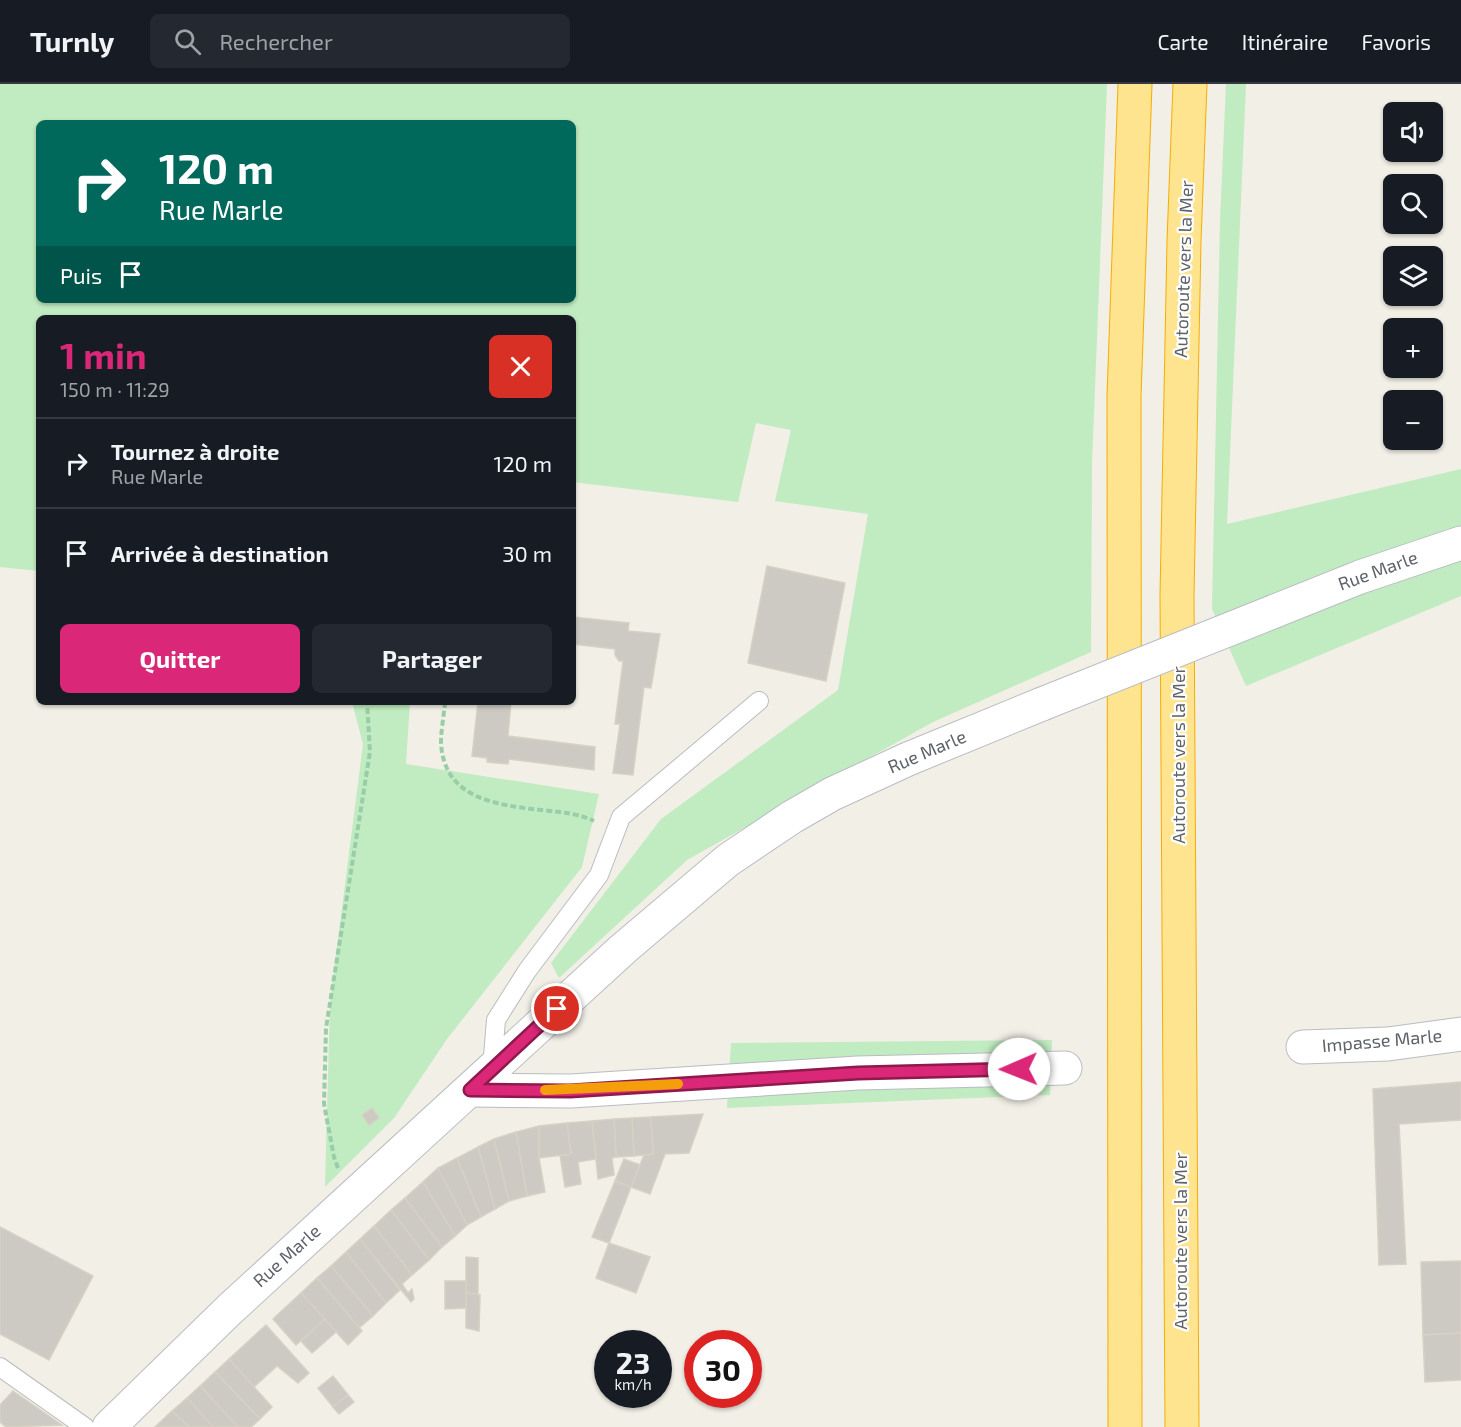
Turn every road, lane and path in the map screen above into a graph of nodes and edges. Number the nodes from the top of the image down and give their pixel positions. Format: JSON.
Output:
{"nodes":[{"id":1,"x":1135,"y":84,"type":"edge"},
{"id":2,"x":1190,"y":84,"type":"edge"},
{"id":3,"x":1461,"y":543,"type":"edge"},
{"id":4,"x":759,"y":700,"type":"dead end"},
{"id":5,"x":367,"y":705,"type":"edge"},
{"id":6,"x":445,"y":705,"type":"edge"},
{"id":7,"x":614,"y":835,"type":"junction"},
{"id":8,"x":1461,"y":1034,"type":"edge"},
{"id":9,"x":1303,"y":1047,"type":"dead end"},
{"id":10,"x":1065,"y":1068,"type":"dead end"},
{"id":11,"x":481,"y":1080,"type":"junction"},
{"id":12,"x":350,"y":1199,"type":"junction"},
{"id":13,"x":0,"y":1367,"type":"edge"},
{"id":14,"x":85,"y":1427,"type":"edge"},
{"id":15,"x":109,"y":1427,"type":"edge"},
{"id":16,"x":1125,"y":1427,"type":"edge"},
{"id":17,"x":1182,"y":1427,"type":"edge"}],
"edges":[{"from":1,"to":16,"type":"highway"},
{"from":2,"to":17,"type":"highway","name":"Autoroute vers la Mer"},
{"from":3,"to":11,"type":"main road","name":"Rue Marle","bridge":true},
{"from":4,"to":7,"type":"lane"},
{"from":5,"to":12,"type":"path"},
{"from":6,"to":7,"type":"path"},
{"from":7,"to":11,"type":"lane"},
{"from":8,"to":9,"type":"main road","name":"Impasse Marle"},
{"from":10,"to":11,"type":"main road"},
{"from":11,"to":12,"type":"main road","name":"Rue Marle"},
{"from":12,"to":15,"type":"main road","name":"Rue Marle"},
{"from":13,"to":14,"type":"lane"}]}
